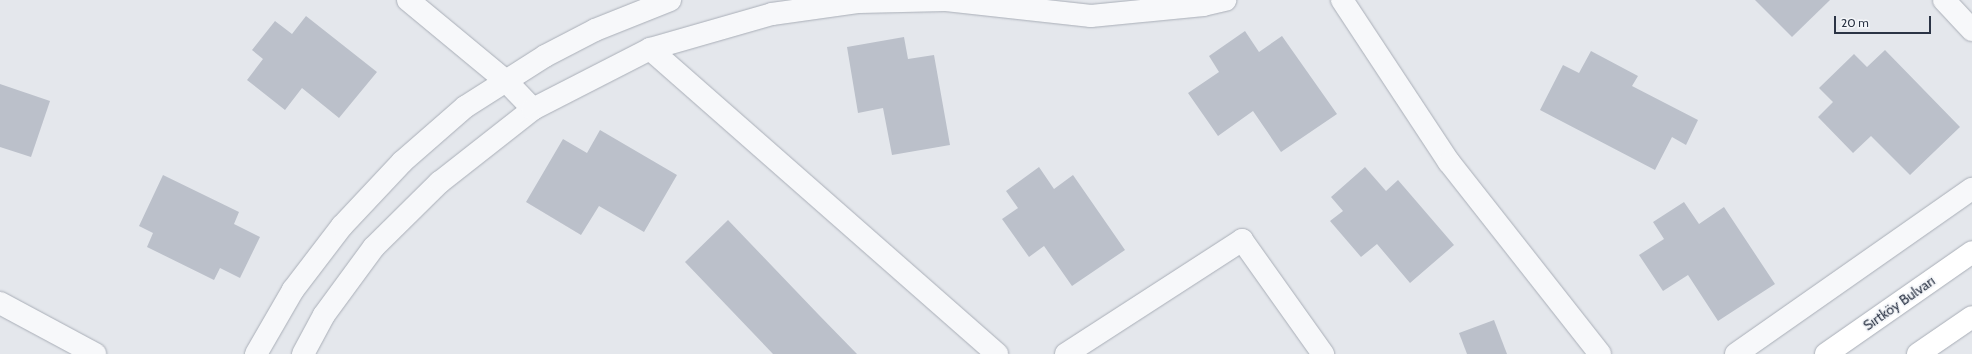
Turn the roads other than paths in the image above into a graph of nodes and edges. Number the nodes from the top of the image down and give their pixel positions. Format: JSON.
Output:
{"nodes":[{"id":1,"x":408,"y":0,"type":"edge"},
{"id":2,"x":670,"y":0,"type":"edge"},
{"id":3,"x":1225,"y":0,"type":"edge"},
{"id":4,"x":1342,"y":0,"type":"edge"},
{"id":5,"x":1944,"y":0,"type":"edge"},
{"id":6,"x":1972,"y":30,"type":"edge"},
{"id":7,"x":650,"y":49,"type":"junction"},
{"id":8,"x":506,"y":81,"type":"junction"},
{"id":9,"x":533,"y":109,"type":"junction"},
{"id":10,"x":1972,"y":189,"type":"edge"},
{"id":11,"x":1972,"y":252,"type":"edge"},
{"id":12,"x":0,"y":303,"type":"edge"},
{"id":13,"x":1972,"y":317,"type":"edge"},
{"id":14,"x":95,"y":354,"type":"edge"},
{"id":15,"x":256,"y":354,"type":"edge"},
{"id":16,"x":303,"y":354,"type":"edge"},
{"id":17,"x":997,"y":354,"type":"edge"},
{"id":18,"x":1066,"y":354,"type":"edge"},
{"id":19,"x":1323,"y":354,"type":"edge"},
{"id":20,"x":1600,"y":354,"type":"edge"},
{"id":21,"x":1736,"y":354,"type":"edge"},
{"id":22,"x":1826,"y":354,"type":"edge"},
{"id":23,"x":1918,"y":354,"type":"edge"}],
"edges":[{"from":1,"to":8,"type":"street"},
{"from":2,"to":8,"type":"street"},
{"from":3,"to":7,"type":"street"},
{"from":4,"to":20,"type":"street"},
{"from":5,"to":6,"type":"street"},
{"from":7,"to":9,"type":"street"},
{"from":7,"to":17,"type":"street"},
{"from":8,"to":9,"type":"street"},
{"from":8,"to":15,"type":"street"},
{"from":9,"to":16,"type":"street"},
{"from":10,"to":21,"type":"street"},
{"from":11,"to":22,"type":"main road","name":"Sırtköy Bulvarı"},
{"from":12,"to":14,"type":"street"},
{"from":13,"to":23,"type":"main road"},
{"from":18,"to":19,"type":"street"}]}
